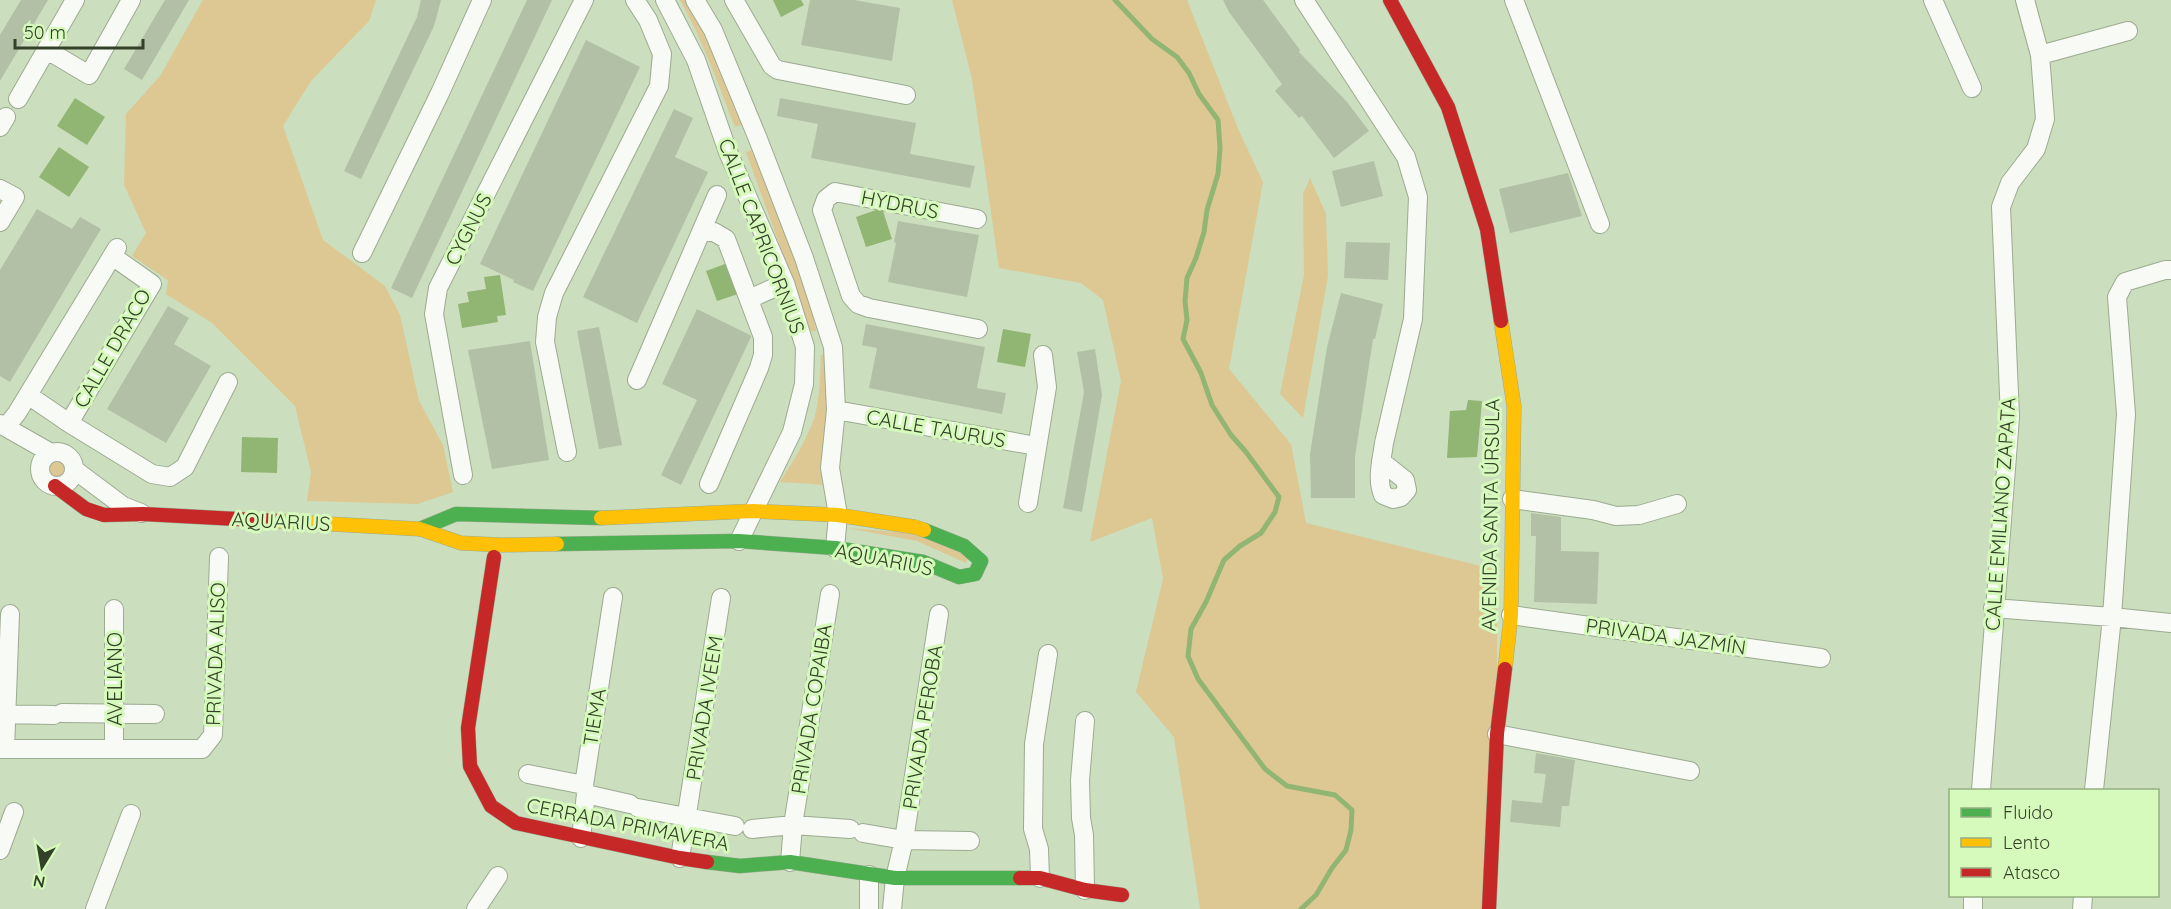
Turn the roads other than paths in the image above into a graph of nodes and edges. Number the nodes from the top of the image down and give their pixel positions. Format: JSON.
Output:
{"nodes":[{"id":1,"x":75,"y":0,"type":"edge"},
{"id":2,"x":131,"y":0,"type":"edge"},
{"id":3,"x":482,"y":0,"type":"edge"},
{"id":4,"x":584,"y":0,"type":"edge"},
{"id":5,"x":635,"y":0,"type":"edge"},
{"id":6,"x":695,"y":0,"type":"edge"},
{"id":7,"x":734,"y":0,"type":"edge"},
{"id":8,"x":1304,"y":0,"type":"edge"},
{"id":9,"x":1319,"y":0,"type":"edge"},
{"id":10,"x":1390,"y":0,"type":"edge"},
{"id":11,"x":1514,"y":0,"type":"edge"},
{"id":12,"x":1933,"y":0,"type":"edge"},
{"id":13,"x":2025,"y":0,"type":"edge"},
{"id":14,"x":666,"y":2,"type":"edge"},
{"id":15,"x":745,"y":19,"type":"junction"},
{"id":16,"x":648,"y":20,"type":"junction"},
{"id":17,"x":1320,"y":25,"type":"junction"},
{"id":18,"x":713,"y":30,"type":"junction"},
{"id":19,"x":2128,"y":31,"type":"dead end"},
{"id":20,"x":47,"y":50,"type":"junction"},
{"id":21,"x":2040,"y":55,"type":"junction"},
{"id":22,"x":1972,"y":88,"type":"dead end"},
{"id":23,"x":906,"y":95,"type":"dead end"},
{"id":24,"x":18,"y":99,"type":"dead end"},
{"id":25,"x":758,"y":139,"type":"junction"},
{"id":26,"x":728,"y":152,"type":"junction"},
{"id":27,"x":0,"y":189,"type":"edge"},
{"id":28,"x":717,"y":195,"type":"dead end"},
{"id":29,"x":977,"y":219,"type":"dead end"},
{"id":30,"x":0,"y":222,"type":"edge"},
{"id":31,"x":1599,"y":224,"type":"dead end"},
{"id":32,"x":700,"y":232,"type":"junction"},
{"id":33,"x":835,"y":250,"type":"junction"},
{"id":34,"x":362,"y":253,"type":"dead end"},
{"id":35,"x":804,"y":258,"type":"junction"},
{"id":36,"x":2171,"y":270,"type":"edge"},
{"id":37,"x":784,"y":283,"type":"junction"},
{"id":38,"x":749,"y":299,"type":"junction"},
{"id":39,"x":978,"y":329,"type":"dead end"},
{"id":40,"x":804,"y":347,"type":"junction"},
{"id":41,"x":833,"y":347,"type":"junction"},
{"id":42,"x":1043,"y":355,"type":"dead end"},
{"id":43,"x":637,"y":380,"type":"dead end"},
{"id":44,"x":228,"y":382,"type":"dead end"},
{"id":45,"x":28,"y":395,"type":"junction"},
{"id":46,"x":836,"y":410,"type":"junction"},
{"id":47,"x":69,"y":423,"type":"junction"},
{"id":48,"x":3,"y":425,"type":"edge"},
{"id":49,"x":1036,"y":446,"type":"junction"},
{"id":50,"x":567,"y":452,"type":"dead end"},
{"id":51,"x":51,"y":453,"type":"junction"},
{"id":52,"x":1381,"y":461,"type":"dead end"},
{"id":53,"x":75,"y":470,"type":"junction"},
{"id":54,"x":463,"y":475,"type":"dead end"},
{"id":55,"x":709,"y":484,"type":"dead end"},
{"id":56,"x":54,"y":486,"type":"junction"},
{"id":57,"x":1512,"y":499,"type":"junction"},
{"id":58,"x":1028,"y":503,"type":"dead end"},
{"id":59,"x":1677,"y":504,"type":"dead end"},
{"id":60,"x":753,"y":511,"type":"junction"},
{"id":61,"x":143,"y":514,"type":"junction"},
{"id":62,"x":838,"y":515,"type":"junction"},
{"id":63,"x":420,"y":529,"type":"junction"},
{"id":64,"x":739,"y":541,"type":"junction"},
{"id":65,"x":835,"y":548,"type":"junction"},
{"id":66,"x":219,"y":557,"type":"dead end"},
{"id":67,"x":494,"y":557,"type":"dead end"},
{"id":68,"x":830,"y":594,"type":"dead end"},
{"id":69,"x":613,"y":597,"type":"dead end"},
{"id":70,"x":721,"y":598,"type":"dead end"},
{"id":71,"x":1993,"y":608,"type":"junction"},
{"id":72,"x":114,"y":609,"type":"dead end"},
{"id":73,"x":10,"y":614,"type":"dead end"},
{"id":74,"x":939,"y":614,"type":"dead end"},
{"id":75,"x":1511,"y":615,"type":"junction"},
{"id":76,"x":2112,"y":617,"type":"junction"},
{"id":77,"x":2171,"y":623,"type":"edge"},
{"id":78,"x":1048,"y":654,"type":"dead end"},
{"id":79,"x":1821,"y":658,"type":"dead end"},
{"id":80,"x":114,"y":712,"type":"junction"},
{"id":81,"x":3,"y":714,"type":"edge"},
{"id":82,"x":155,"y":714,"type":"dead end"},
{"id":83,"x":1085,"y":721,"type":"dead end"},
{"id":84,"x":1497,"y":734,"type":"junction"},
{"id":85,"x":2,"y":749,"type":"edge"},
{"id":86,"x":114,"y":749,"type":"junction"},
{"id":87,"x":1690,"y":771,"type":"dead end"},
{"id":88,"x":528,"y":774,"type":"dead end"},
{"id":89,"x":1981,"y":789,"type":"edge"},
{"id":90,"x":2094,"y":789,"type":"edge"},
{"id":91,"x":585,"y":790,"type":"junction"},
{"id":92,"x":14,"y":812,"type":"dead end"},
{"id":93,"x":131,"y":814,"type":"dead end"},
{"id":94,"x":687,"y":818,"type":"junction"},
{"id":95,"x":793,"y":825,"type":"junction"},
{"id":96,"x":581,"y":838,"type":"junction"},
{"id":97,"x":904,"y":840,"type":"junction"},
{"id":98,"x":970,"y":841,"type":"dead end"},
{"id":99,"x":0,"y":850,"type":"edge"},
{"id":100,"x":680,"y":858,"type":"junction"},
{"id":101,"x":790,"y":862,"type":"junction"},
{"id":102,"x":869,"y":875,"type":"junction"},
{"id":103,"x":498,"y":876,"type":"dead end"},
{"id":104,"x":895,"y":878,"type":"junction"},
{"id":105,"x":1040,"y":878,"type":"junction"},
{"id":106,"x":1085,"y":890,"type":"junction"},
{"id":107,"x":1112,"y":899,"type":"edge"},
{"id":108,"x":95,"y":909,"type":"edge"},
{"id":109,"x":476,"y":909,"type":"edge"},
{"id":110,"x":869,"y":909,"type":"edge"},
{"id":111,"x":892,"y":909,"type":"edge"},
{"id":112,"x":1489,"y":909,"type":"edge"}],
"edges":[{"from":1,"to":20,"type":"street"},
{"from":2,"to":20,"type":"street"},
{"from":3,"to":34,"type":"street"},
{"from":4,"to":54,"type":"street","name":"CYGNUS"},
{"from":5,"to":16,"type":"street"},
{"from":6,"to":18,"type":"street","name":"CALLE CAPRICORNIUS"},
{"from":7,"to":15,"type":"street"},
{"from":8,"to":17,"type":"street"},
{"from":9,"to":17,"type":"street"},
{"from":10,"to":57,"type":"street","name":"AVENIDA SANTA ÚRSULA"},
{"from":11,"to":31,"type":"street"},
{"from":12,"to":22,"type":"street"},
{"from":13,"to":21,"type":"street","name":"CALLE EMILIANO ZAPATA"},
{"from":14,"to":16,"type":"street"},
{"from":14,"to":26,"type":"street","name":"CALLE CAPRICORNIUS"},
{"from":15,"to":18,"type":"street"},
{"from":15,"to":23,"type":"street"},
{"from":16,"to":50,"type":"street"},
{"from":17,"to":52,"type":"street"},
{"from":18,"to":25,"type":"street","name":"CALLE CAPRICORNIUS"},
{"from":19,"to":21,"type":"street"},
{"from":20,"to":24,"type":"street"},
{"from":21,"to":71,"type":"street","name":"CALLE EMILIANO ZAPATA"},
{"from":25,"to":26,"type":"street"},
{"from":25,"to":35,"type":"street","name":"CALLE CAPRICORNIUS"},
{"from":26,"to":37,"type":"street","name":"CALLE CAPRICORNIUS"},
{"from":27,"to":30,"type":"street"},
{"from":28,"to":32,"type":"street"},
{"from":29,"to":33,"type":"street","name":"HYDRUS"},
{"from":32,"to":38,"type":"street"},
{"from":32,"to":43,"type":"street"},
{"from":33,"to":35,"type":"street"},
{"from":33,"to":39,"type":"street"},
{"from":35,"to":41,"type":"street","name":"CALLE CAPRICORNIUS"},
{"from":36,"to":76,"type":"street"},
{"from":37,"to":38,"type":"street"},
{"from":37,"to":40,"type":"street","name":"CALLE CAPRICORNIUS"},
{"from":38,"to":55,"type":"street"},
{"from":40,"to":41,"type":"street"},
{"from":40,"to":60,"type":"street","name":"CALLE CAPRICORNIUS"},
{"from":41,"to":46,"type":"street","name":"CALLE CAPRICORNIUS"},
{"from":42,"to":49,"type":"street"},
{"from":44,"to":47,"type":"street","name":"CALLE DRACO"},
{"from":45,"to":47,"type":"street","name":"CALLE DRACO"},
{"from":45,"to":47,"type":"street","name":"CALLE DRACO"},
{"from":45,"to":48,"type":"street","name":"CALLE DRACO"},
{"from":46,"to":49,"type":"street","name":"CALLE TAURUS"},
{"from":46,"to":62,"type":"street","name":"CALLE CAPRICORNIUS"},
{"from":48,"to":51,"type":"street","name":"AQUARIUS"},
{"from":49,"to":58,"type":"street"},
{"from":51,"to":53,"type":"street","name":"AQUARIUS"},
{"from":51,"to":56,"type":"street","name":"AQUARIUS"},
{"from":53,"to":56,"type":"street"},
{"from":53,"to":61,"type":"street","name":"AQUARIUS"},
{"from":56,"to":61,"type":"street","name":"AQUARIUS"},
{"from":57,"to":59,"type":"street"},
{"from":57,"to":75,"type":"street","name":"AVENIDA SANTA ÚRSULA"},
{"from":60,"to":62,"type":"street","name":"AQUARIUS"},
{"from":60,"to":63,"type":"street","name":"AQUARIUS"},
{"from":60,"to":64,"type":"street","name":"CALLE CAPRICORNIUS"},
{"from":61,"to":63,"type":"street","name":"AQUARIUS"},
{"from":62,"to":65,"type":"street","name":"CALLE CAPRICORNIUS"},
{"from":62,"to":65,"type":"street","name":"AQUARIUS"},
{"from":63,"to":64,"type":"street","name":"AQUARIUS"},
{"from":64,"to":65,"type":"street","name":"AQUARIUS"},
{"from":66,"to":86,"type":"street","name":"PRIVADA ALISO"},
{"from":67,"to":96,"type":"street","name":"CERRADA PRIMAVERA"},
{"from":68,"to":95,"type":"street","name":"PRIVADA COPAIBA"},
{"from":69,"to":91,"type":"street","name":"TIEMA"},
{"from":70,"to":94,"type":"street","name":"PRIVADA IVEEM"},
{"from":71,"to":76,"type":"street"},
{"from":71,"to":89,"type":"street","name":"CALLE EMILIANO ZAPATA"},
{"from":72,"to":80,"type":"street","name":"AVELIANO"},
{"from":73,"to":81,"type":"street"},
{"from":74,"to":97,"type":"street","name":"PRIVADA PEROBA"},
{"from":75,"to":79,"type":"street","name":"PRIVADA JAZMÍN"},
{"from":75,"to":84,"type":"street","name":"AVENIDA SANTA ÚRSULA"},
{"from":76,"to":77,"type":"street"},
{"from":76,"to":90,"type":"street"},
{"from":78,"to":105,"type":"street"},
{"from":80,"to":81,"type":"street"},
{"from":80,"to":82,"type":"street"},
{"from":80,"to":86,"type":"street","name":"AVELIANO"},
{"from":81,"to":85,"type":"street"},
{"from":83,"to":106,"type":"street"},
{"from":84,"to":87,"type":"street"},
{"from":84,"to":112,"type":"street","name":"AVENIDA SANTA ÚRSULA"},
{"from":85,"to":86,"type":"street"},
{"from":88,"to":91,"type":"street"},
{"from":91,"to":94,"type":"street"},
{"from":91,"to":96,"type":"street","name":"TIEMA"},
{"from":92,"to":99,"type":"street"},
{"from":93,"to":108,"type":"street"},
{"from":94,"to":95,"type":"street"},
{"from":94,"to":100,"type":"street","name":"PRIVADA IVEEM"},
{"from":95,"to":97,"type":"street"},
{"from":95,"to":101,"type":"street","name":"PRIVADA COPAIBA"},
{"from":96,"to":100,"type":"street","name":"CERRADA PRIMAVERA"},
{"from":97,"to":98,"type":"street"},
{"from":97,"to":104,"type":"street","name":"PRIVADA PEROBA"},
{"from":100,"to":101,"type":"street","name":"CERRADA PRIMAVERA"},
{"from":101,"to":102,"type":"street","name":"CERRADA PRIMAVERA"},
{"from":102,"to":104,"type":"street","name":"CERRADA PRIMAVERA"},
{"from":102,"to":110,"type":"street"},
{"from":103,"to":109,"type":"street"},
{"from":104,"to":105,"type":"street","name":"CERRADA PRIMAVERA"},
{"from":104,"to":111,"type":"street","name":"PRIVADA PEROBA"},
{"from":105,"to":106,"type":"street","name":"CERRADA PRIMAVERA"},
{"from":106,"to":107,"type":"street","name":"CERRADA PRIMAVERA"}]}
